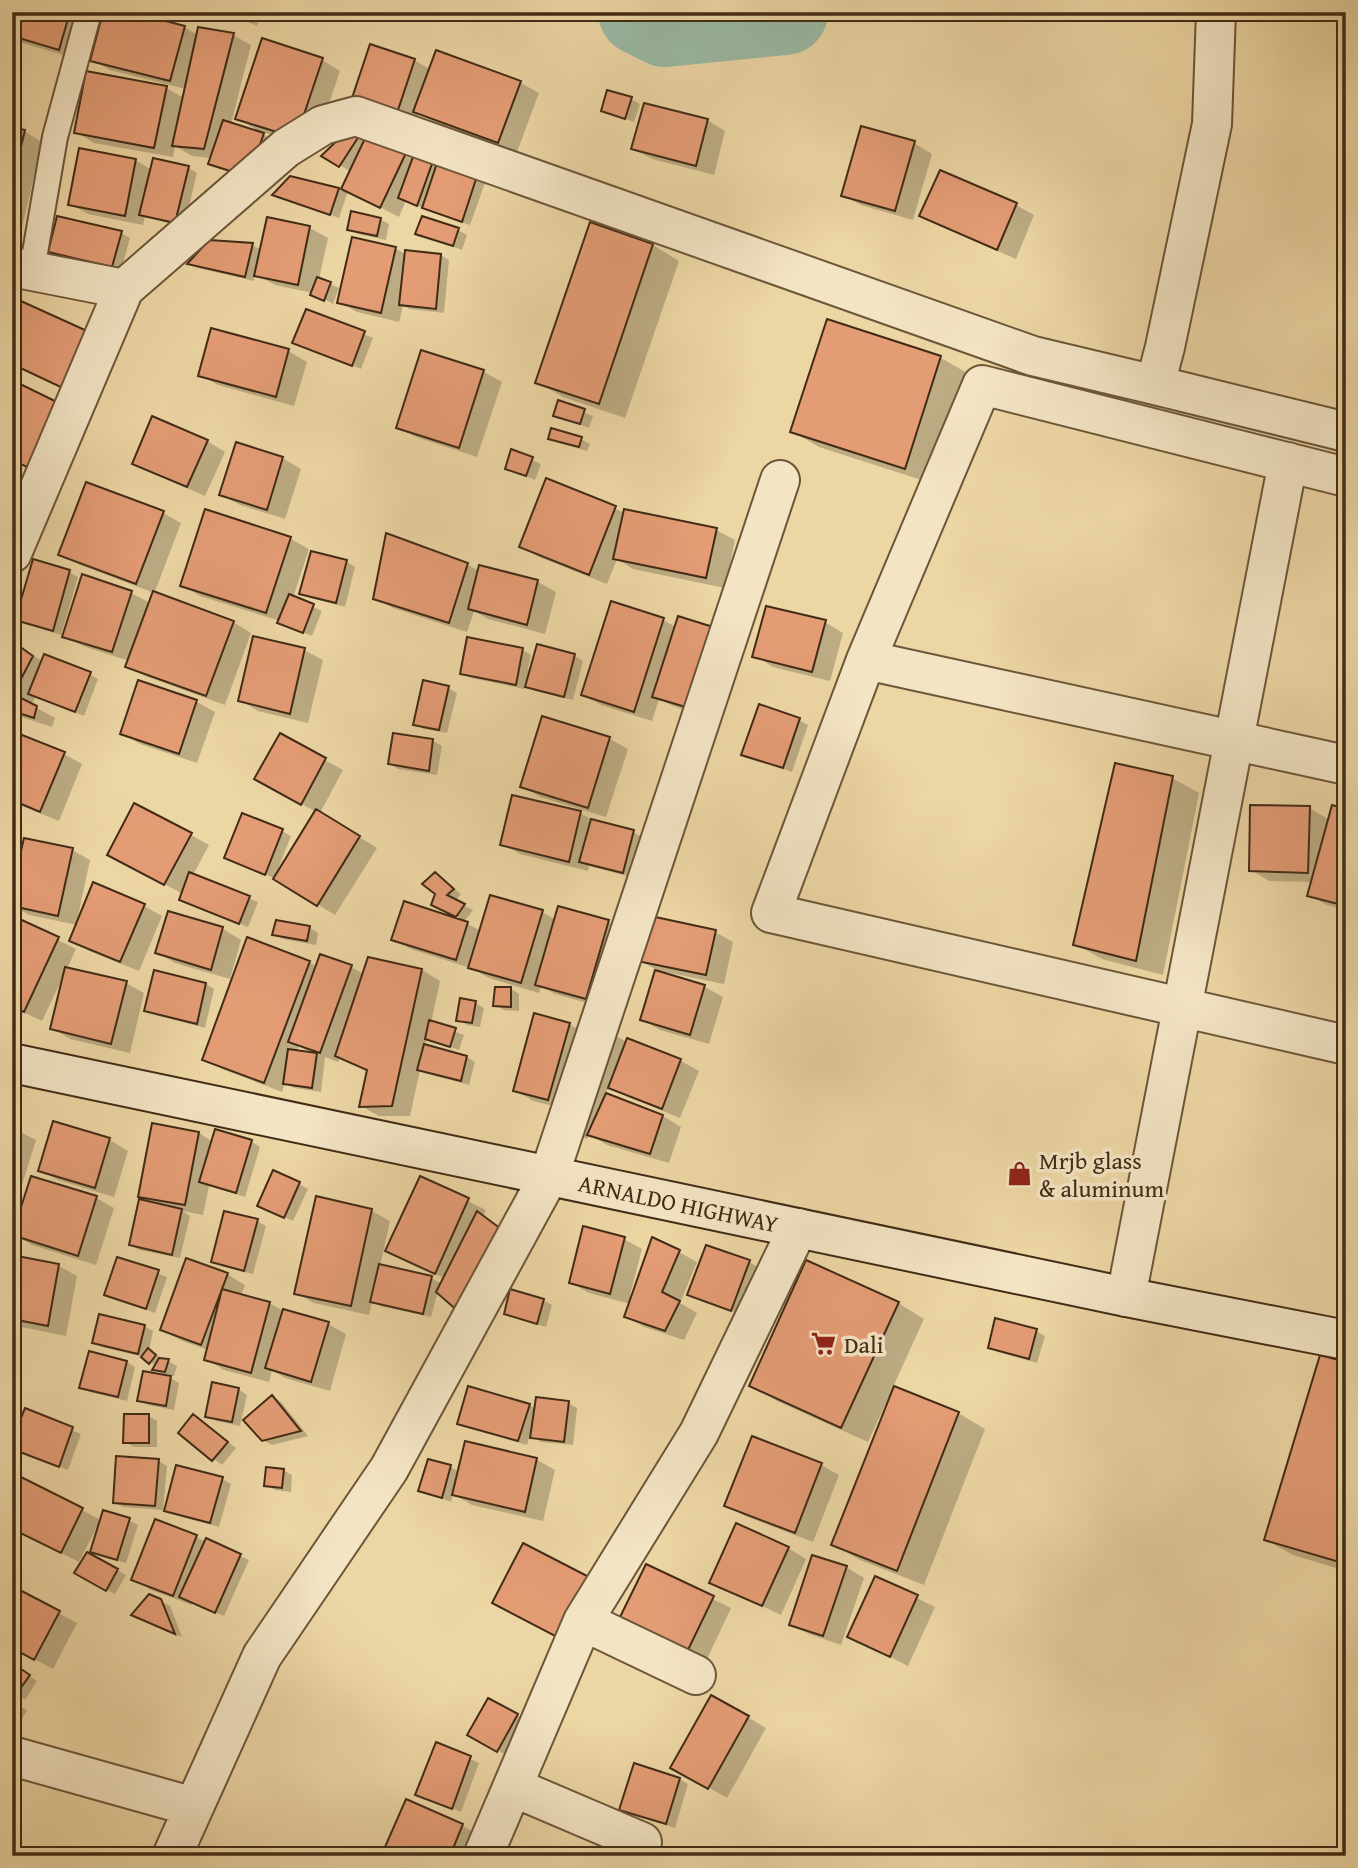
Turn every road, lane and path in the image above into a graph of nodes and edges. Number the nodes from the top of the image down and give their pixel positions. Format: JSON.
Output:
{"nodes":[{"id":1,"x":89,"y":12,"type":"edge"},
{"id":2,"x":1216,"y":12,"type":"edge"},
{"id":3,"x":22,"y":268,"type":"edge"},
{"id":4,"x":124,"y":289,"type":"junction"},
{"id":5,"x":1155,"y":385,"type":"junction"},
{"id":6,"x":1346,"y":432,"type":"edge"},
{"id":7,"x":1288,"y":462,"type":"junction"},
{"id":8,"x":1346,"y":477,"type":"edge"},
{"id":9,"x":780,"y":480,"type":"dead end"},
{"id":10,"x":12,"y":553,"type":"edge"},
{"id":11,"x":866,"y":660,"type":"junction"},
{"id":12,"x":1234,"y":739,"type":"junction"},
{"id":13,"x":1346,"y":765,"type":"edge"},
{"id":14,"x":1182,"y":1009,"type":"junction"},
{"id":15,"x":1346,"y":1045,"type":"edge"},
{"id":16,"x":12,"y":1063,"type":"edge"},
{"id":17,"x":549,"y":1176,"type":"junction"},
{"id":18,"x":797,"y":1228,"type":"junction"},
{"id":19,"x":1126,"y":1297,"type":"junction"},
{"id":20,"x":1346,"y":1340,"type":"edge"},
{"id":21,"x":583,"y":1621,"type":"junction"},
{"id":22,"x":695,"y":1675,"type":"dead end"},
{"id":23,"x":12,"y":1756,"type":"edge"},
{"id":24,"x":513,"y":1787,"type":"junction"},
{"id":25,"x":194,"y":1807,"type":"junction"},
{"id":26,"x":642,"y":1842,"type":"dead end"},
{"id":27,"x":172,"y":1856,"type":"edge"},
{"id":28,"x":484,"y":1856,"type":"edge"}],
"edges":[{"from":1,"to":3,"type":"lane"},
{"from":2,"to":5,"type":"street"},
{"from":3,"to":4,"type":"street"},
{"from":4,"to":5,"type":"street"},
{"from":4,"to":10,"type":"street"},
{"from":5,"to":6,"type":"street"},
{"from":7,"to":8,"type":"street"},
{"from":7,"to":11,"type":"street"},
{"from":7,"to":12,"type":"street"},
{"from":9,"to":17,"type":"street"},
{"from":11,"to":12,"type":"street"},
{"from":11,"to":14,"type":"street"},
{"from":12,"to":13,"type":"street"},
{"from":12,"to":14,"type":"street"},
{"from":14,"to":15,"type":"street"},
{"from":14,"to":19,"type":"street"},
{"from":16,"to":17,"type":"street","name":"ARNALDO HIGHWAY"},
{"from":17,"to":18,"type":"street","name":"ARNALDO HIGHWAY"},
{"from":17,"to":25,"type":"street"},
{"from":18,"to":19,"type":"street","name":"ARNALDO HIGHWAY"},
{"from":18,"to":21,"type":"street"},
{"from":19,"to":20,"type":"street","name":"ARNALDO HIGHWAY"},
{"from":21,"to":22,"type":"street"},
{"from":21,"to":24,"type":"street"},
{"from":23,"to":25,"type":"street"},
{"from":24,"to":26,"type":"street"},
{"from":24,"to":28,"type":"street"},
{"from":25,"to":27,"type":"street"}]}
